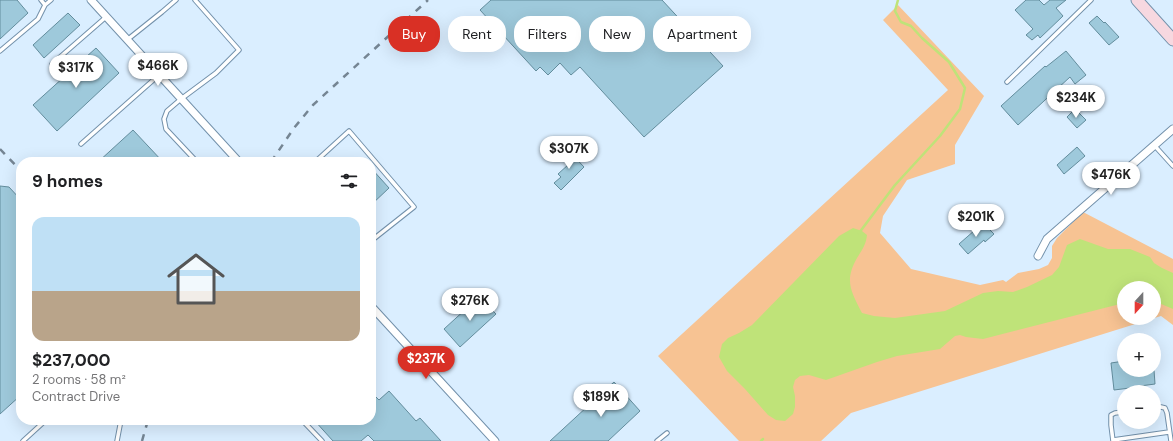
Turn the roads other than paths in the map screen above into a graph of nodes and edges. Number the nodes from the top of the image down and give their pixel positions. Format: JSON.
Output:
{"nodes":[{"id":1,"x":41,"y":0,"type":"edge"},
{"id":2,"x":51,"y":0,"type":"edge"},
{"id":3,"x":91,"y":0,"type":"edge"},
{"id":4,"x":176,"y":0,"type":"edge"},
{"id":5,"x":195,"y":0,"type":"edge"},
{"id":6,"x":1091,"y":0,"type":"edge"},
{"id":7,"x":1137,"y":0,"type":"edge"},
{"id":8,"x":45,"y":5,"type":"junction"},
{"id":9,"x":106,"y":17,"type":"junction"},
{"id":10,"x":127,"y":40,"type":"junction"},
{"id":11,"x":1173,"y":40,"type":"edge"},
{"id":12,"x":0,"y":51,"type":"edge"},
{"id":13,"x":52,"y":64,"type":"dead end"},
{"id":14,"x":159,"y":75,"type":"junction"},
{"id":15,"x":1007,"y":82,"type":"dead end"},
{"id":16,"x":181,"y":98,"type":"junction"},
{"id":17,"x":1173,"y":128,"type":"edge"},
{"id":18,"x":81,"y":144,"type":"dead end"},
{"id":19,"x":1154,"y":145,"type":"junction"},
{"id":20,"x":192,"y":157,"type":"edge"},
{"id":21,"x":234,"y":157,"type":"edge"},
{"id":22,"x":320,"y":157,"type":"edge"},
{"id":23,"x":371,"y":157,"type":"edge"},
{"id":24,"x":376,"y":163,"type":"edge"},
{"id":25,"x":1173,"y":166,"type":"edge"},
{"id":26,"x":376,"y":237,"type":"edge"},
{"id":27,"x":1038,"y":256,"type":"dead end"},
{"id":28,"x":376,"y":314,"type":"edge"},
{"id":29,"x":1161,"y":408,"type":"edge"},
{"id":30,"x":1117,"y":413,"type":"edge"},
{"id":31,"x":41,"y":425,"type":"edge"},
{"id":32,"x":120,"y":425,"type":"edge"},
{"id":33,"x":307,"y":425,"type":"edge"},
{"id":34,"x":1169,"y":432,"type":"junction"},
{"id":35,"x":667,"y":433,"type":"dead end"},
{"id":36,"x":1113,"y":440,"type":"edge"},
{"id":37,"x":23,"y":441,"type":"edge"},
{"id":38,"x":117,"y":441,"type":"edge"},
{"id":39,"x":322,"y":441,"type":"edge"},
{"id":40,"x":495,"y":441,"type":"edge"},
{"id":41,"x":657,"y":441,"type":"edge"},
{"id":42,"x":1171,"y":441,"type":"edge"}],
"edges":[{"from":1,"to":8,"type":"lane"},
{"from":2,"to":8,"type":"lane"},
{"from":3,"to":9,"type":"street"},
{"from":4,"to":10,"type":"lane"},
{"from":5,"to":16,"type":"lane"},
{"from":6,"to":15,"type":"lane"},
{"from":7,"to":11,"type":"main road"},
{"from":8,"to":12,"type":"lane"},
{"from":9,"to":10,"type":"street"},
{"from":9,"to":13,"type":"lane"},
{"from":10,"to":14,"type":"street"},
{"from":14,"to":16,"type":"street"},
{"from":14,"to":18,"type":"lane"},
{"from":16,"to":20,"type":"lane"},
{"from":16,"to":21,"type":"street"},
{"from":17,"to":19,"type":"street"},
{"from":19,"to":25,"type":"lane"},
{"from":19,"to":27,"type":"street"},
{"from":22,"to":23,"type":"lane"},
{"from":24,"to":26,"type":"lane"},
{"from":28,"to":40,"type":"street"},
{"from":29,"to":34,"type":"lane"},
{"from":30,"to":36,"type":"lane"},
{"from":31,"to":37,"type":"lane"},
{"from":32,"to":38,"type":"lane"},
{"from":33,"to":39,"type":"lane"},
{"from":34,"to":36,"type":"lane"},
{"from":34,"to":42,"type":"lane"},
{"from":35,"to":41,"type":"lane"}]}
